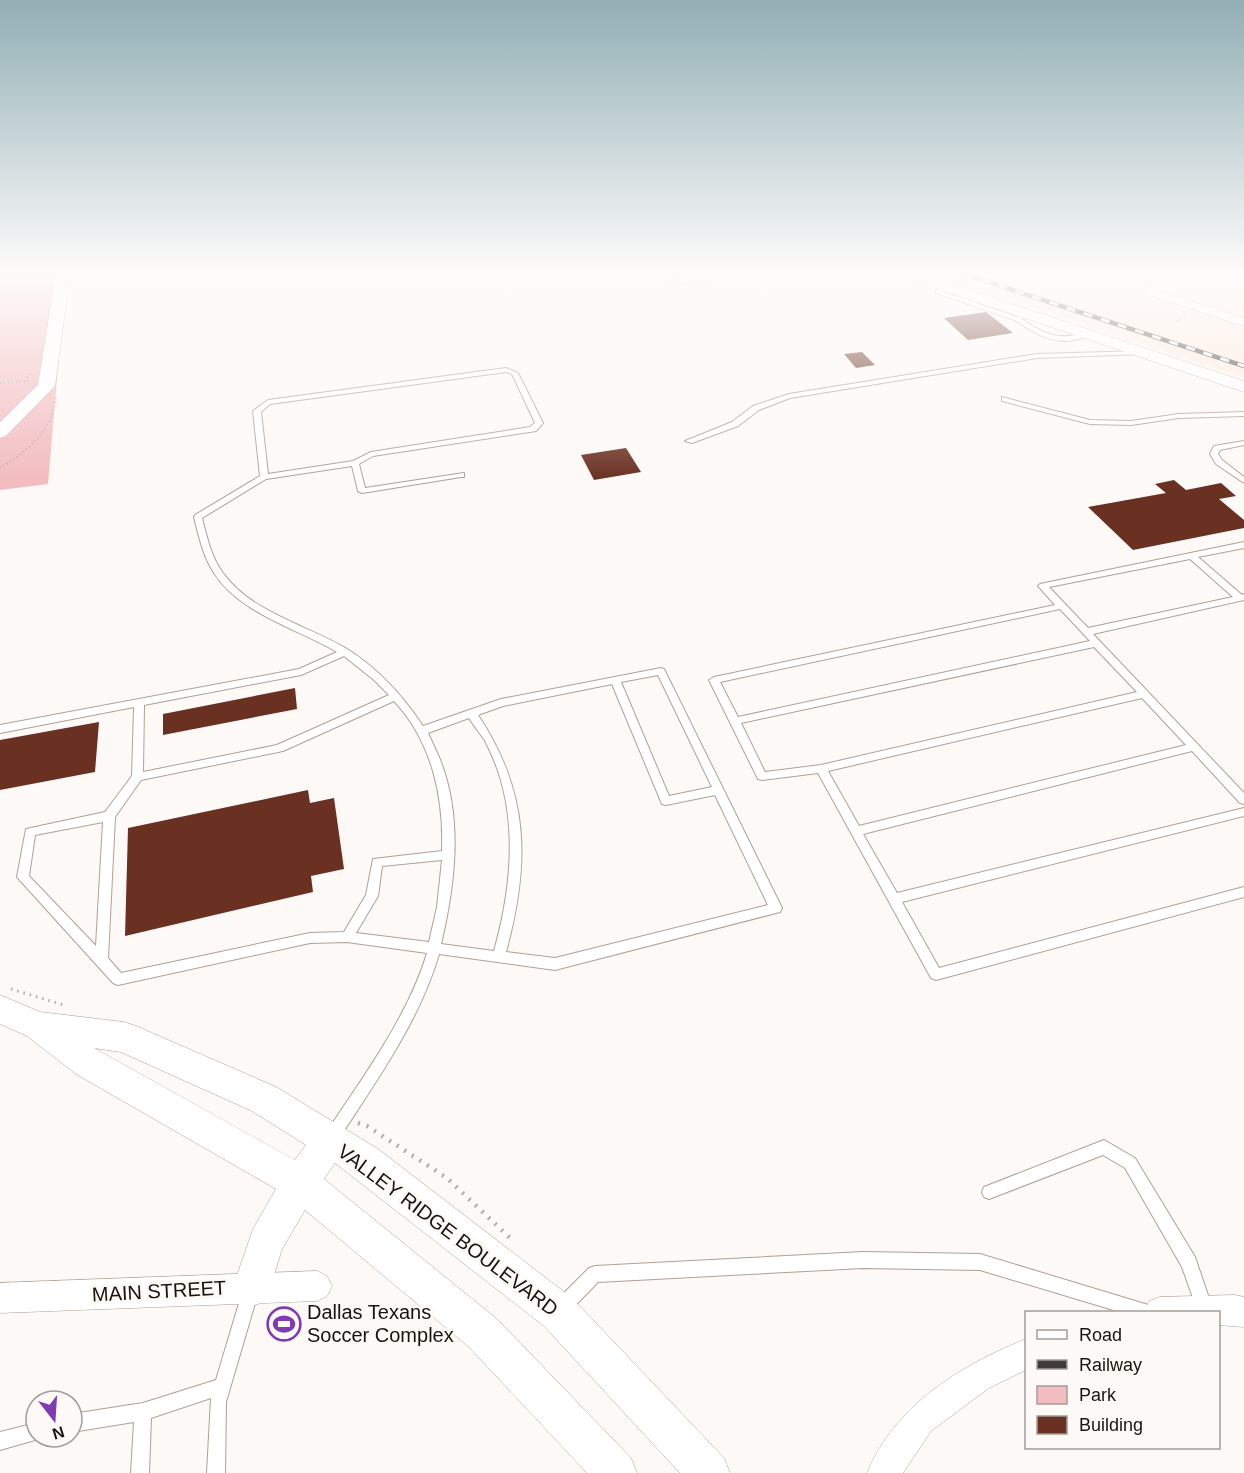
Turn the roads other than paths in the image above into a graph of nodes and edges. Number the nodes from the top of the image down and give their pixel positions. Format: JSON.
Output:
{"nodes":[{"id":1,"x":53,"y":343,"type":"edge"},
{"id":2,"x":1112,"y":343,"type":"edge"},
{"id":3,"x":1142,"y":353,"type":"junction"},
{"id":4,"x":1244,"y":387,"type":"edge"},
{"id":5,"x":1005,"y":399,"type":"dead end"},
{"id":6,"x":1244,"y":414,"type":"edge"},
{"id":7,"x":0,"y":432,"type":"edge"},
{"id":8,"x":689,"y":441,"type":"dead end"},
{"id":9,"x":1244,"y":444,"type":"edge"},
{"id":10,"x":355,"y":463,"type":"junction"},
{"id":11,"x":461,"y":475,"type":"dead end"},
{"id":12,"x":264,"y":477,"type":"junction"},
{"id":13,"x":1244,"y":481,"type":"edge"},
{"id":14,"x":1244,"y":546,"type":"edge"},
{"id":15,"x":1192,"y":556,"type":"junction"},
{"id":16,"x":1242,"y":597,"type":"edge"},
{"id":17,"x":1062,"y":606,"type":"junction"},
{"id":18,"x":1086,"y":632,"type":"junction"},
{"id":19,"x":1097,"y":644,"type":"junction"},
{"id":20,"x":345,"y":652,"type":"junction"},
{"id":21,"x":615,"y":680,"type":"junction"},
{"id":22,"x":1145,"y":694,"type":"junction"},
{"id":23,"x":397,"y":696,"type":"junction"},
{"id":24,"x":139,"y":702,"type":"junction"},
{"id":25,"x":472,"y":714,"type":"junction"},
{"id":26,"x":735,"y":721,"type":"junction"},
{"id":27,"x":0,"y":729,"type":"edge"},
{"id":28,"x":421,"y":732,"type":"junction"},
{"id":29,"x":1194,"y":747,"type":"junction"},
{"id":30,"x":821,"y":769,"type":"junction"},
{"id":31,"x":136,"y":777,"type":"junction"},
{"id":32,"x":717,"y":790,"type":"junction"},
{"id":33,"x":1244,"y":800,"type":"edge"},
{"id":34,"x":1244,"y":812,"type":"edge"},
{"id":35,"x":109,"y":816,"type":"junction"},
{"id":36,"x":857,"y":831,"type":"junction"},
{"id":37,"x":449,"y":855,"type":"junction"},
{"id":38,"x":1244,"y":892,"type":"edge"},
{"id":39,"x":895,"y":899,"type":"junction"},
{"id":40,"x":347,"y":937,"type":"junction"},
{"id":41,"x":433,"y":947,"type":"junction"},
{"id":42,"x":499,"y":956,"type":"junction"},
{"id":43,"x":102,"y":960,"type":"junction"},
{"id":44,"x":0,"y":1009,"type":"edge"},
{"id":45,"x":38,"y":1026,"type":"junction"},
{"id":46,"x":330,"y":1140,"type":"junction"},
{"id":47,"x":300,"y":1183,"type":"junction"},
{"id":48,"x":989,"y":1192,"type":"dead end"},
{"id":49,"x":317,"y":1286,"type":"dead end"},
{"id":50,"x":252,"y":1287,"type":"junction"},
{"id":51,"x":0,"y":1298,"type":"edge"},
{"id":52,"x":1142,"y":1311,"type":"edge"},
{"id":53,"x":1205,"y":1311,"type":"edge"},
{"id":54,"x":1220,"y":1311,"type":"edge"},
{"id":55,"x":558,"y":1312,"type":"junction"},
{"id":56,"x":1244,"y":1312,"type":"edge"},
{"id":57,"x":1025,"y":1354,"type":"edge"},
{"id":58,"x":223,"y":1386,"type":"junction"},
{"id":59,"x":143,"y":1412,"type":"junction"},
{"id":60,"x":84,"y":1421,"type":"edge"},
{"id":61,"x":24,"y":1435,"type":"edge"},
{"id":62,"x":0,"y":1441,"type":"edge"},
{"id":63,"x":140,"y":1473,"type":"edge"},
{"id":64,"x":216,"y":1473,"type":"edge"},
{"id":65,"x":616,"y":1473,"type":"edge"},
{"id":66,"x":709,"y":1473,"type":"edge"},
{"id":67,"x":883,"y":1473,"type":"edge"}],
"edges":[{"from":1,"to":7,"type":"street"},
{"from":2,"to":3,"type":"street"},
{"from":3,"to":4,"type":"street"},
{"from":3,"to":8,"type":"lane"},
{"from":5,"to":6,"type":"lane"},
{"from":9,"to":13,"type":"lane"},
{"from":10,"to":11,"type":"lane"},
{"from":10,"to":12,"type":"lane"},
{"from":10,"to":12,"type":"lane"},
{"from":12,"to":20,"type":"lane"},
{"from":14,"to":15,"type":"lane"},
{"from":15,"to":16,"type":"lane"},
{"from":15,"to":17,"type":"lane"},
{"from":16,"to":18,"type":"lane"},
{"from":17,"to":18,"type":"lane"},
{"from":17,"to":26,"type":"lane"},
{"from":18,"to":19,"type":"lane"},
{"from":19,"to":22,"type":"lane"},
{"from":19,"to":26,"type":"lane"},
{"from":20,"to":23,"type":"lane"},
{"from":20,"to":24,"type":"lane"},
{"from":21,"to":25,"type":"lane"},
{"from":21,"to":32,"type":"lane"},
{"from":21,"to":32,"type":"lane"},
{"from":22,"to":29,"type":"lane"},
{"from":22,"to":30,"type":"lane"},
{"from":23,"to":28,"type":"lane"},
{"from":23,"to":31,"type":"lane"},
{"from":24,"to":27,"type":"lane"},
{"from":24,"to":31,"type":"lane"},
{"from":25,"to":28,"type":"lane"},
{"from":25,"to":42,"type":"lane"},
{"from":26,"to":30,"type":"lane"},
{"from":28,"to":37,"type":"lane"},
{"from":29,"to":33,"type":"lane"},
{"from":29,"to":36,"type":"lane"},
{"from":30,"to":36,"type":"lane"},
{"from":31,"to":35,"type":"lane"},
{"from":32,"to":42,"type":"lane"},
{"from":34,"to":39,"type":"lane"},
{"from":35,"to":43,"type":"lane"},
{"from":35,"to":43,"type":"lane"},
{"from":36,"to":39,"type":"lane"},
{"from":37,"to":40,"type":"lane"},
{"from":37,"to":41,"type":"lane"},
{"from":38,"to":39,"type":"lane"},
{"from":40,"to":41,"type":"lane"},
{"from":40,"to":43,"type":"lane"},
{"from":41,"to":42,"type":"lane"},
{"from":41,"to":46,"type":"lane"},
{"from":44,"to":45,"type":"street","name":"VALLEY RIDGE BOULEVARD"},
{"from":45,"to":46,"type":"street","name":"VALLEY RIDGE BOULEVARD"},
{"from":45,"to":47,"type":"street","name":"VALLEY RIDGE BOULEVARD"},
{"from":46,"to":47,"type":"street"},
{"from":46,"to":55,"type":"street","name":"VALLEY RIDGE BOULEVARD"},
{"from":47,"to":50,"type":"street"},
{"from":47,"to":65,"type":"street","name":"VALLEY RIDGE BOULEVARD"},
{"from":48,"to":53,"type":"lane"},
{"from":49,"to":50,"type":"street","name":"MAIN STREET"},
{"from":50,"to":51,"type":"street","name":"MAIN STREET"},
{"from":50,"to":58,"type":"lane"},
{"from":52,"to":55,"type":"lane"},
{"from":54,"to":56,"type":"street"},
{"from":55,"to":66,"type":"street","name":"VALLEY RIDGE BOULEVARD"},
{"from":57,"to":67,"type":"street"},
{"from":58,"to":59,"type":"lane"},
{"from":58,"to":64,"type":"lane"},
{"from":59,"to":60,"type":"lane"},
{"from":59,"to":63,"type":"lane"},
{"from":61,"to":62,"type":"lane"}]}
